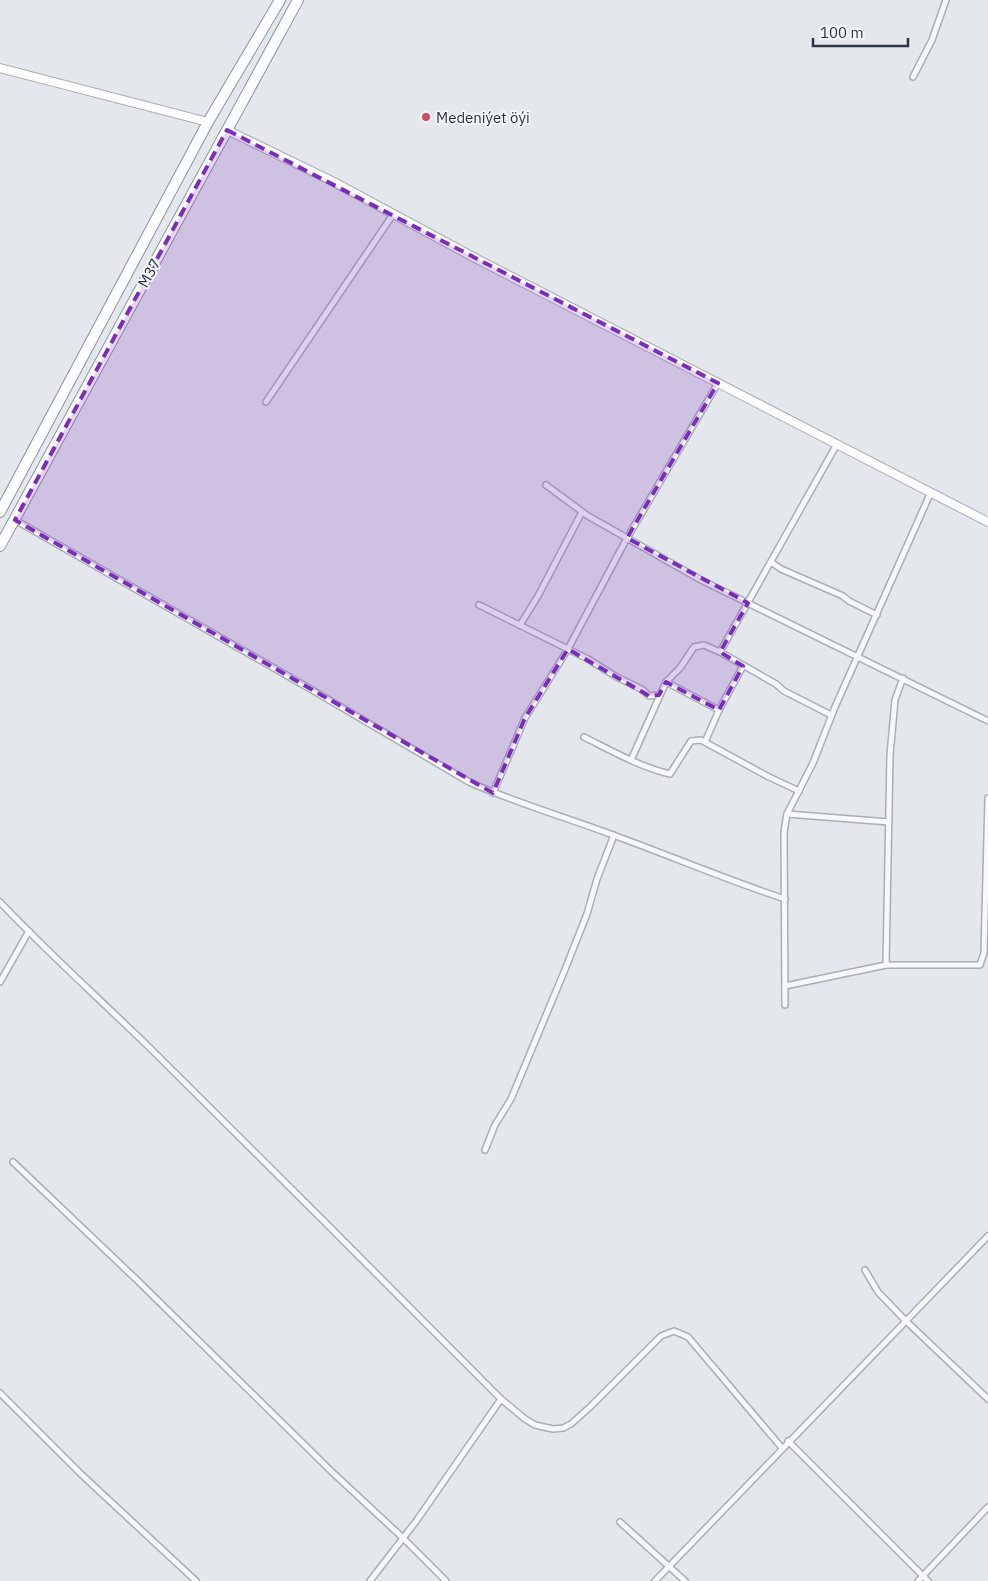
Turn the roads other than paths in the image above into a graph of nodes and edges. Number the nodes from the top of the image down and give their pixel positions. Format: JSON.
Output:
{"nodes":[{"id":1,"x":280,"y":0,"type":"edge"},
{"id":2,"x":298,"y":0,"type":"edge"},
{"id":3,"x":946,"y":0,"type":"edge"},
{"id":4,"x":0,"y":68,"type":"edge"},
{"id":5,"x":913,"y":76,"type":"dead end"},
{"id":6,"x":208,"y":122,"type":"junction"},
{"id":7,"x":227,"y":130,"type":"junction"},
{"id":8,"x":394,"y":213,"type":"junction"},
{"id":9,"x":718,"y":383,"type":"junction"},
{"id":10,"x":266,"y":402,"type":"dead end"},
{"id":11,"x":837,"y":444,"type":"junction"},
{"id":12,"x":546,"y":485,"type":"dead end"},
{"id":13,"x":931,"y":492,"type":"junction"},
{"id":14,"x":0,"y":512,"type":"edge"},
{"id":15,"x":582,"y":512,"type":"junction"},
{"id":16,"x":15,"y":520,"type":"junction"},
{"id":17,"x":988,"y":522,"type":"edge"},
{"id":18,"x":627,"y":538,"type":"junction"},
{"id":19,"x":0,"y":546,"type":"edge"},
{"id":20,"x":771,"y":562,"type":"junction"},
{"id":21,"x":748,"y":603,"type":"junction"},
{"id":22,"x":478,"y":605,"type":"dead end"},
{"id":23,"x":876,"y":615,"type":"junction"},
{"id":24,"x":520,"y":624,"type":"junction"},
{"id":25,"x":568,"y":649,"type":"junction"},
{"id":26,"x":720,"y":652,"type":"junction"},
{"id":27,"x":858,"y":656,"type":"junction"},
{"id":28,"x":743,"y":666,"type":"junction"},
{"id":29,"x":903,"y":678,"type":"junction"},
{"id":30,"x":666,"y":682,"type":"junction"},
{"id":31,"x":659,"y":695,"type":"junction"},
{"id":32,"x":719,"y":710,"type":"junction"},
{"id":33,"x":831,"y":715,"type":"junction"},
{"id":34,"x":988,"y":721,"type":"edge"},
{"id":35,"x":584,"y":737,"type":"dead end"},
{"id":36,"x":705,"y":742,"type":"junction"},
{"id":37,"x":631,"y":760,"type":"junction"},
{"id":38,"x":799,"y":792,"type":"junction"},
{"id":39,"x":493,"y":793,"type":"junction"},
{"id":40,"x":988,"y":798,"type":"edge"},
{"id":41,"x":787,"y":814,"type":"junction"},
{"id":42,"x":889,"y":822,"type":"junction"},
{"id":43,"x":614,"y":835,"type":"junction"},
{"id":44,"x":785,"y":899,"type":"junction"},
{"id":45,"x":0,"y":902,"type":"edge"},
{"id":46,"x":29,"y":932,"type":"junction"},
{"id":47,"x":886,"y":965,"type":"junction"},
{"id":48,"x":0,"y":982,"type":"edge"},
{"id":49,"x":785,"y":986,"type":"junction"},
{"id":50,"x":785,"y":1005,"type":"dead end"},
{"id":51,"x":486,"y":1150,"type":"dead end"},
{"id":52,"x":13,"y":1162,"type":"dead end"},
{"id":53,"x":988,"y":1236,"type":"edge"},
{"id":54,"x":865,"y":1270,"type":"dead end"},
{"id":55,"x":905,"y":1320,"type":"junction"},
{"id":56,"x":0,"y":1393,"type":"edge"},
{"id":57,"x":501,"y":1399,"type":"junction"},
{"id":58,"x":988,"y":1399,"type":"edge"},
{"id":59,"x":788,"y":1441,"type":"junction"},
{"id":60,"x":782,"y":1448,"type":"junction"},
{"id":61,"x":988,"y":1508,"type":"edge"},
{"id":62,"x":620,"y":1522,"type":"dead end"},
{"id":63,"x":403,"y":1538,"type":"junction"},
{"id":64,"x":669,"y":1566,"type":"junction"},
{"id":65,"x":923,"y":1576,"type":"junction"},
{"id":66,"x":196,"y":1581,"type":"edge"},
{"id":67,"x":370,"y":1581,"type":"edge"},
{"id":68,"x":446,"y":1581,"type":"edge"},
{"id":69,"x":655,"y":1581,"type":"edge"},
{"id":70,"x":685,"y":1581,"type":"edge"},
{"id":71,"x":918,"y":1581,"type":"edge"},
{"id":72,"x":928,"y":1581,"type":"edge"}],
"edges":[{"from":1,"to":6,"type":"highway","name":"M37","number":"M37"},
{"from":2,"to":7,"type":"highway","name":"M37","number":"M37"},
{"from":3,"to":5,"type":"street"},
{"from":4,"to":6,"type":"main road"},
{"from":6,"to":14,"type":"highway","name":"M37","number":"M37"},
{"from":7,"to":8,"type":"main road"},
{"from":7,"to":16,"type":"highway","name":"M37","number":"M37"},
{"from":8,"to":9,"type":"main road"},
{"from":8,"to":10,"type":"street"},
{"from":9,"to":11,"type":"main road"},
{"from":9,"to":18,"type":"street"},
{"from":11,"to":13,"type":"main road"},
{"from":11,"to":20,"type":"street"},
{"from":12,"to":15,"type":"street"},
{"from":13,"to":17,"type":"main road"},
{"from":13,"to":23,"type":"street"},
{"from":15,"to":18,"type":"street"},
{"from":15,"to":24,"type":"street"},
{"from":16,"to":19,"type":"highway","name":"M37","number":"M37"},
{"from":16,"to":39,"type":"street"},
{"from":18,"to":21,"type":"street"},
{"from":18,"to":25,"type":"street"},
{"from":20,"to":21,"type":"street"},
{"from":20,"to":23,"type":"street"},
{"from":21,"to":26,"type":"street"},
{"from":21,"to":27,"type":"street"},
{"from":22,"to":24,"type":"street"},
{"from":23,"to":27,"type":"street"},
{"from":24,"to":25,"type":"street"},
{"from":25,"to":31,"type":"street"},
{"from":25,"to":39,"type":"street"},
{"from":26,"to":28,"type":"street"},
{"from":26,"to":30,"type":"street"},
{"from":27,"to":29,"type":"street"},
{"from":27,"to":33,"type":"street"},
{"from":28,"to":32,"type":"street"},
{"from":28,"to":33,"type":"street"},
{"from":29,"to":34,"type":"street"},
{"from":29,"to":42,"type":"street"},
{"from":30,"to":31,"type":"street"},
{"from":30,"to":32,"type":"street"},
{"from":31,"to":37,"type":"street"},
{"from":32,"to":36,"type":"street"},
{"from":33,"to":38,"type":"street"},
{"from":35,"to":37,"type":"street"},
{"from":36,"to":37,"type":"street"},
{"from":36,"to":38,"type":"street"},
{"from":38,"to":41,"type":"street"},
{"from":39,"to":43,"type":"street"},
{"from":40,"to":47,"type":"street"},
{"from":41,"to":42,"type":"street"},
{"from":41,"to":44,"type":"street"},
{"from":42,"to":47,"type":"street"},
{"from":43,"to":44,"type":"street"},
{"from":43,"to":51,"type":"street"},
{"from":44,"to":49,"type":"street"},
{"from":45,"to":46,"type":"street"},
{"from":46,"to":48,"type":"street"},
{"from":46,"to":57,"type":"street"},
{"from":47,"to":49,"type":"street"},
{"from":49,"to":50,"type":"street"},
{"from":52,"to":63,"type":"street"},
{"from":53,"to":55,"type":"street"},
{"from":54,"to":55,"type":"street"},
{"from":55,"to":58,"type":"street"},
{"from":55,"to":59,"type":"street"},
{"from":56,"to":66,"type":"street"},
{"from":57,"to":60,"type":"street"},
{"from":57,"to":63,"type":"street"},
{"from":59,"to":60,"type":"street"},
{"from":59,"to":65,"type":"street"},
{"from":60,"to":64,"type":"street"},
{"from":61,"to":65,"type":"street"},
{"from":62,"to":64,"type":"street"},
{"from":63,"to":67,"type":"street"},
{"from":63,"to":68,"type":"street"},
{"from":64,"to":69,"type":"street"},
{"from":64,"to":70,"type":"street"},
{"from":65,"to":71,"type":"street"},
{"from":65,"to":72,"type":"street"}]}
